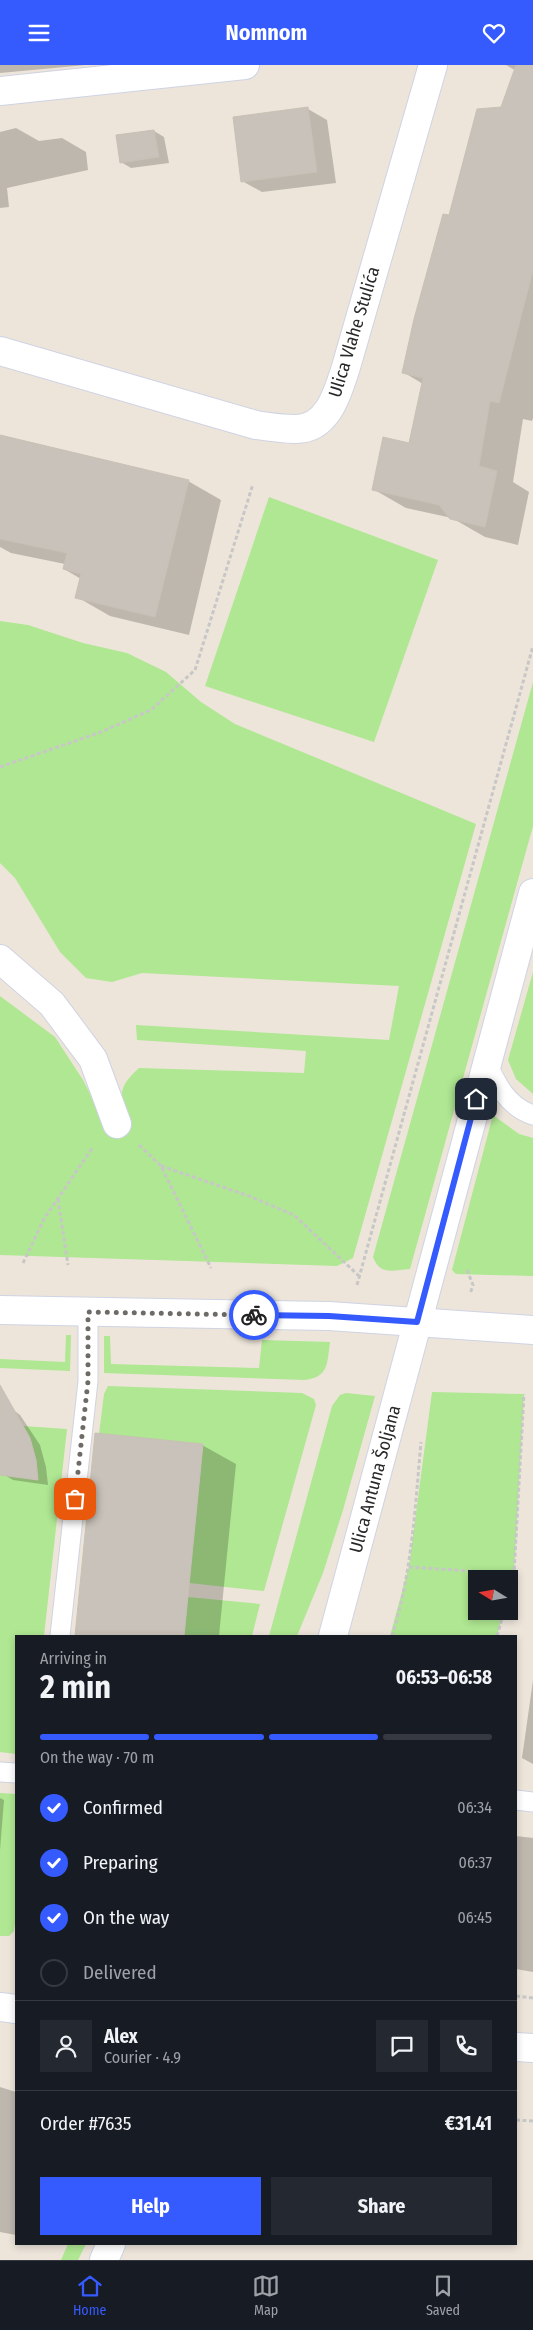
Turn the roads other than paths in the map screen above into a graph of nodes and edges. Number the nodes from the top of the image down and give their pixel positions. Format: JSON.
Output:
{"nodes":[{"id":1,"x":245,"y":65,"type":"edge"},
{"id":2,"x":433,"y":65,"type":"edge"},
{"id":3,"x":0,"y":91,"type":"edge"},
{"id":4,"x":0,"y":351,"type":"edge"},
{"id":5,"x":533,"y":893,"type":"edge"},
{"id":6,"x":0,"y":959,"type":"edge"},
{"id":7,"x":486,"y":1061,"type":"junction"},
{"id":8,"x":533,"y":1115,"type":"edge"},
{"id":9,"x":116,"y":1119,"type":"road end"},
{"id":10,"x":0,"y":1310,"type":"edge"},
{"id":11,"x":88,"y":1312,"type":"junction"},
{"id":12,"x":417,"y":1322,"type":"junction"},
{"id":13,"x":533,"y":1330,"type":"edge"},
{"id":14,"x":60,"y":1635,"type":"edge"},
{"id":15,"x":333,"y":1635,"type":"edge"},
{"id":16,"x":0,"y":1771,"type":"edge"},
{"id":17,"x":15,"y":1773,"type":"edge"},
{"id":18,"x":517,"y":1800,"type":"edge"},
{"id":19,"x":533,"y":1802,"type":"edge"},
{"id":20,"x":0,"y":2007,"type":"edge"},
{"id":21,"x":15,"y":2009,"type":"edge"},
{"id":22,"x":517,"y":2047,"type":"edge"},
{"id":23,"x":533,"y":2048,"type":"edge"},
{"id":24,"x":111,"y":2245,"type":"edge"},
{"id":25,"x":104,"y":2260,"type":"edge"}],
"edges":[{"from":1,"to":3,"type":"street"},
{"from":2,"to":4,"type":"street","name":"Ulica Vlahe Stulića"},
{"from":5,"to":7,"type":"street","name":"Ulica Antuna Šoljana"},
{"from":6,"to":9,"type":"street"},
{"from":7,"to":8,"type":"lane"},
{"from":7,"to":12,"type":"street","name":"Ulica Antuna Šoljana"},
{"from":10,"to":11,"type":"street"},
{"from":11,"to":12,"type":"street"},
{"from":11,"to":14,"type":"lane"},
{"from":12,"to":13,"type":"street"},
{"from":12,"to":15,"type":"street","name":"Ulica Antuna Šoljana"},
{"from":16,"to":17,"type":"lane"},
{"from":18,"to":19,"type":"lane"},
{"from":20,"to":21,"type":"street"},
{"from":22,"to":23,"type":"street"},
{"from":24,"to":25,"type":"street"}]}
